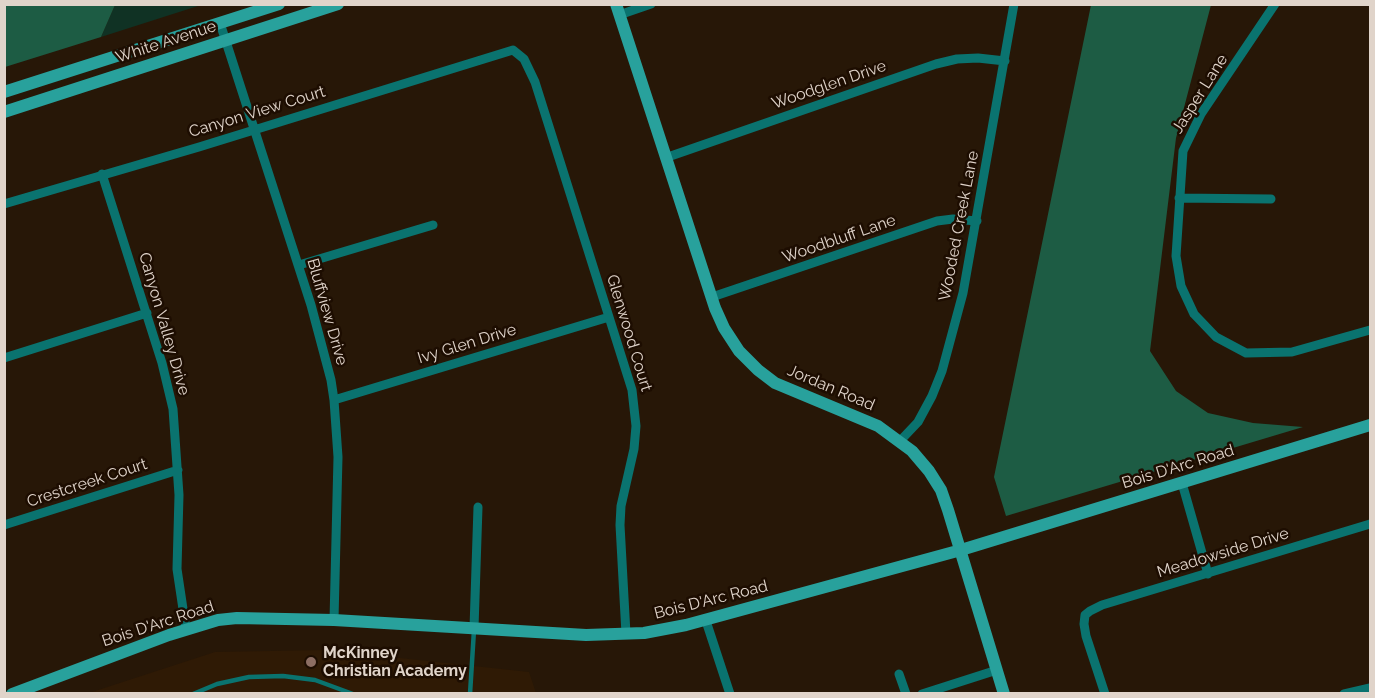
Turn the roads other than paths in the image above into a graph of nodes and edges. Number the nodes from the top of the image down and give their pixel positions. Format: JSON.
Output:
{"nodes":[{"id":1,"x":279,"y":4,"type":"edge"},
{"id":2,"x":338,"y":4,"type":"edge"},
{"id":3,"x":651,"y":4,"type":"edge"},
{"id":4,"x":1014,"y":4,"type":"edge"},
{"id":5,"x":1275,"y":4,"type":"edge"},
{"id":6,"x":618,"y":10,"type":"edge"},
{"id":7,"x":220,"y":23,"type":"junction"},
{"id":8,"x":225,"y":40,"type":"junction"},
{"id":9,"x":518,"y":53,"type":"joint"},
{"id":10,"x":1005,"y":61,"type":"junction"},
{"id":11,"x":4,"y":92,"type":"edge"},
{"id":12,"x":4,"y":112,"type":"edge"},
{"id":13,"x":254,"y":129,"type":"junction"},
{"id":14,"x":665,"y":158,"type":"junction"},
{"id":15,"x":102,"y":174,"type":"junction"},
{"id":16,"x":1179,"y":198,"type":"junction"},
{"id":17,"x":1271,"y":199,"type":"dead end"},
{"id":18,"x":4,"y":204,"type":"edge"},
{"id":19,"x":977,"y":221,"type":"junction"},
{"id":20,"x":433,"y":225,"type":"dead end"},
{"id":21,"x":299,"y":265,"type":"junction"},
{"id":22,"x":712,"y":297,"type":"junction"},
{"id":23,"x":147,"y":313,"type":"junction"},
{"id":24,"x":609,"y":318,"type":"junction"},
{"id":25,"x":1371,"y":330,"type":"edge"},
{"id":26,"x":4,"y":358,"type":"edge"},
{"id":27,"x":334,"y":400,"type":"junction"},
{"id":28,"x":1371,"y":425,"type":"edge"},
{"id":29,"x":900,"y":441,"type":"junction"},
{"id":30,"x":178,"y":470,"type":"junction"},
{"id":31,"x":1182,"y":483,"type":"junction"},
{"id":32,"x":478,"y":507,"type":"dead end"},
{"id":33,"x":1371,"y":524,"type":"edge"},
{"id":34,"x":4,"y":525,"type":"edge"},
{"id":35,"x":961,"y":550,"type":"junction"},
{"id":36,"x":1208,"y":574,"type":"junction"},
{"id":37,"x":334,"y":620,"type":"junction"},
{"id":38,"x":706,"y":621,"type":"junction"},
{"id":39,"x":474,"y":628,"type":"junction"},
{"id":40,"x":186,"y":629,"type":"junction"},
{"id":41,"x":626,"y":634,"type":"junction"},
{"id":42,"x":997,"y":670,"type":"junction"},
{"id":43,"x":899,"y":674,"type":"dead end"},
{"id":44,"x":1371,"y":688,"type":"edge"},
{"id":45,"x":39,"y":689,"type":"edge"},
{"id":46,"x":12,"y":693,"type":"edge"},
{"id":47,"x":193,"y":693,"type":"edge"},
{"id":48,"x":353,"y":693,"type":"edge"},
{"id":49,"x":470,"y":693,"type":"edge"},
{"id":50,"x":730,"y":693,"type":"edge"},
{"id":51,"x":906,"y":693,"type":"edge"},
{"id":52,"x":922,"y":693,"type":"edge"},
{"id":53,"x":1004,"y":693,"type":"edge"},
{"id":54,"x":1105,"y":693,"type":"edge"},
{"id":55,"x":1344,"y":693,"type":"edge"}],
"edges":[{"from":1,"to":7,"type":"street"},
{"from":2,"to":8,"type":"street","name":"White Avenue"},
{"from":3,"to":6,"type":"street"},
{"from":4,"to":10,"type":"street","name":"Wooded Creek Lane"},
{"from":5,"to":16,"type":"street","name":"Jasper Lane"},
{"from":6,"to":14,"type":"street","name":"Jordan Road"},
{"from":7,"to":8,"type":"street","name":"Bluffview Drive"},
{"from":7,"to":11,"type":"street"},
{"from":8,"to":12,"type":"street","name":"White Avenue"},
{"from":8,"to":13,"type":"street","name":"Bluffview Drive"},
{"from":9,"to":13,"type":"street","name":"Canyon View Court"},
{"from":9,"to":24,"type":"street","name":"Glenwood Court"},
{"from":10,"to":14,"type":"street","name":"Woodglen Drive"},
{"from":10,"to":19,"type":"street","name":"Wooded Creek Lane"},
{"from":13,"to":15,"type":"street","name":"Canyon View Court"},
{"from":13,"to":21,"type":"street","name":"Bluffview Drive"},
{"from":14,"to":22,"type":"street","name":"Jordan Road"},
{"from":15,"to":18,"type":"street","name":"Canyon View Court"},
{"from":15,"to":23,"type":"street","name":"Canyon Valley Drive"},
{"from":16,"to":17,"type":"street"},
{"from":16,"to":25,"type":"street","name":"Jasper Lane"},
{"from":19,"to":22,"type":"street","name":"Woodbluff Lane"},
{"from":19,"to":29,"type":"street","name":"Wooded Creek Lane"},
{"from":20,"to":21,"type":"street"},
{"from":21,"to":27,"type":"street","name":"Bluffview Drive"},
{"from":22,"to":29,"type":"street","name":"Jordan Road"},
{"from":23,"to":26,"type":"street"},
{"from":23,"to":30,"type":"street","name":"Canyon Valley Drive"},
{"from":24,"to":27,"type":"street","name":"Ivy Glen Drive"},
{"from":24,"to":41,"type":"street","name":"Glenwood Court"},
{"from":27,"to":37,"type":"street","name":"Bluffview Drive"},
{"from":28,"to":31,"type":"street","name":"Bois D'Arc Road"},
{"from":29,"to":35,"type":"street","name":"Jordan Road"},
{"from":30,"to":34,"type":"street","name":"Crestcreek Court"},
{"from":30,"to":40,"type":"street","name":"Canyon Valley Drive"},
{"from":31,"to":35,"type":"street","name":"Bois D'Arc Road"},
{"from":31,"to":36,"type":"street"},
{"from":32,"to":39,"type":"street"},
{"from":33,"to":36,"type":"street","name":"Meadowside Drive"},
{"from":35,"to":38,"type":"street","name":"Bois D'Arc Road"},
{"from":35,"to":42,"type":"street","name":"Jordan Road"},
{"from":36,"to":54,"type":"street","name":"Meadowside Drive"},
{"from":37,"to":39,"type":"street","name":"Bois D'Arc Road"},
{"from":37,"to":40,"type":"street","name":"Bois D'Arc Road"},
{"from":38,"to":41,"type":"street","name":"Bois D'Arc Road"},
{"from":38,"to":50,"type":"street"},
{"from":39,"to":41,"type":"street","name":"Bois D'Arc Road"},
{"from":39,"to":49,"type":"lane"},
{"from":40,"to":45,"type":"street","name":"Bois D'Arc Road"},
{"from":42,"to":52,"type":"street"},
{"from":42,"to":53,"type":"street","name":"Jordan Road"},
{"from":43,"to":51,"type":"street"},
{"from":44,"to":55,"type":"street"},
{"from":45,"to":46,"type":"street","name":"Bois D'Arc Road"},
{"from":47,"to":48,"type":"lane"}]}
